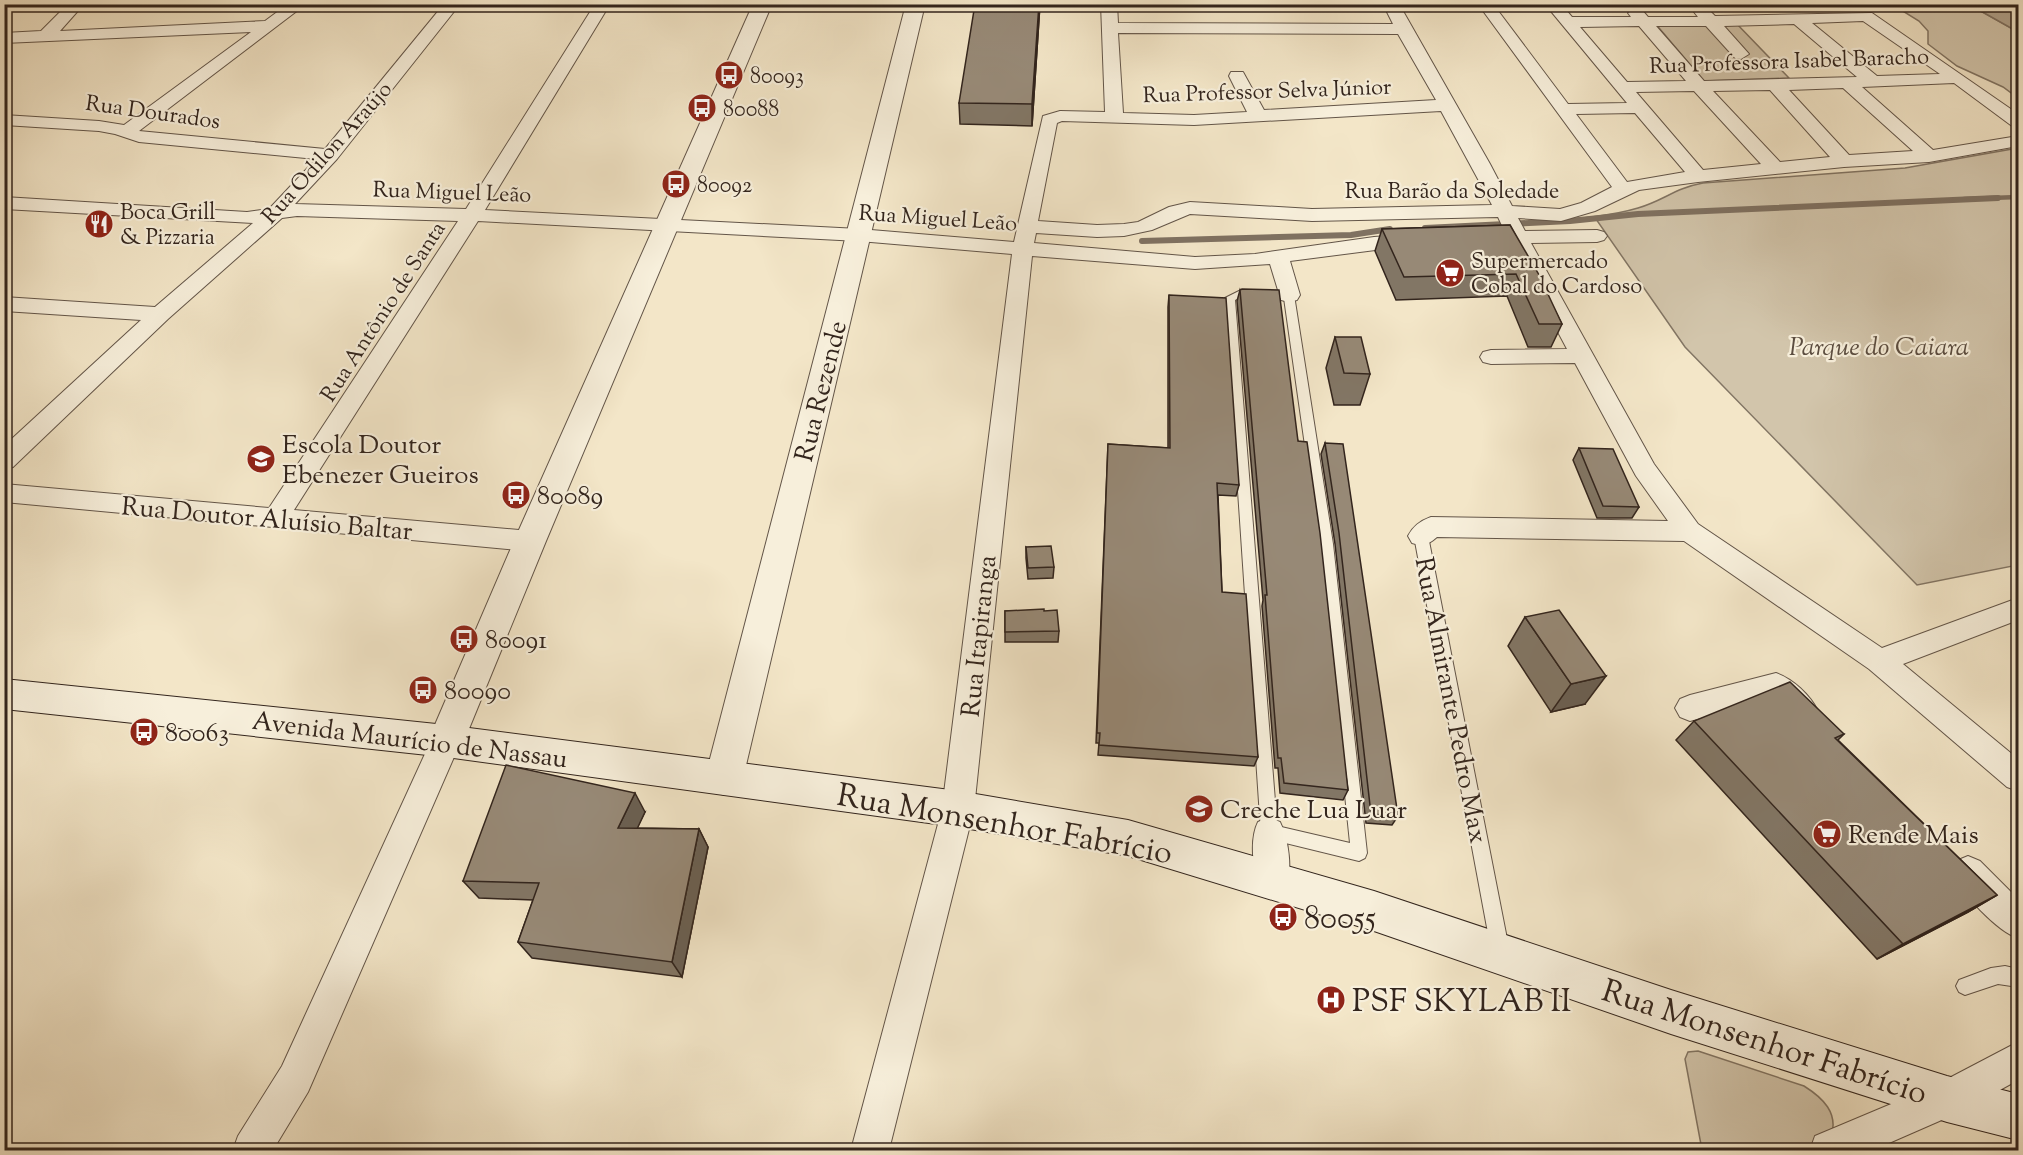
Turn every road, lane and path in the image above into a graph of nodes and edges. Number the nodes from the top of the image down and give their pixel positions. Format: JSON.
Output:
{"nodes":[{"id":1,"x":77,"y":4,"type":"edge"},
{"id":2,"x":299,"y":4,"type":"edge"},
{"id":3,"x":453,"y":4,"type":"edge"},
{"id":4,"x":603,"y":4,"type":"edge"},
{"id":5,"x":763,"y":4,"type":"edge"},
{"id":6,"x":916,"y":4,"type":"edge"},
{"id":7,"x":1109,"y":4,"type":"edge"},
{"id":8,"x":1391,"y":4,"type":"edge"},
{"id":9,"x":1485,"y":4,"type":"edge"},
{"id":10,"x":1552,"y":4,"type":"edge"},
{"id":11,"x":1628,"y":4,"type":"edge"},
{"id":12,"x":1695,"y":4,"type":"edge"},
{"id":13,"x":1711,"y":20,"type":"junction"},
{"id":14,"x":1798,"y":20,"type":"junction"},
{"id":15,"x":1568,"y":21,"type":"junction"},
{"id":16,"x":1644,"y":21,"type":"junction"},
{"id":17,"x":269,"y":26,"type":"junction"},
{"id":18,"x":1110,"y":28,"type":"junction"},
{"id":19,"x":1403,"y":29,"type":"junction"},
{"id":20,"x":46,"y":36,"type":"junction"},
{"id":21,"x":4,"y":38,"type":"edge"},
{"id":22,"x":1741,"y":54,"type":"dead end"},
{"id":23,"x":1237,"y":76,"type":"dead end"},
{"id":24,"x":1958,"y":78,"type":"junction"},
{"id":25,"x":1873,"y":81,"type":"junction"},
{"id":26,"x":1847,"y":82,"type":"junction"},
{"id":27,"x":1775,"y":85,"type":"junction"},
{"id":28,"x":1622,"y":87,"type":"junction"},
{"id":29,"x":1700,"y":87,"type":"junction"},
{"id":30,"x":1447,"y":105,"type":"junction"},
{"id":31,"x":1640,"y":108,"type":"junction"},
{"id":32,"x":1563,"y":109,"type":"junction"},
{"id":33,"x":1053,"y":117,"type":"joint"},
{"id":34,"x":1114,"y":117,"type":"junction"},
{"id":35,"x":1259,"y":117,"type":"junction"},
{"id":36,"x":4,"y":120,"type":"edge"},
{"id":37,"x":2019,"y":122,"type":"edge"},
{"id":38,"x":126,"y":132,"type":"junction"},
{"id":39,"x":2019,"y":141,"type":"edge"},
{"id":40,"x":330,"y":155,"type":"junction"},
{"id":41,"x":1929,"y":156,"type":"junction"},
{"id":42,"x":1844,"y":161,"type":"junction"},
{"id":43,"x":1775,"y":168,"type":"junction"},
{"id":44,"x":1698,"y":176,"type":"junction"},
{"id":45,"x":1623,"y":189,"type":"junction"},
{"id":46,"x":4,"y":203,"type":"edge"},
{"id":47,"x":275,"y":214,"type":"junction"},
{"id":48,"x":472,"y":215,"type":"junction"},
{"id":49,"x":668,"y":224,"type":"junction"},
{"id":50,"x":1511,"y":224,"type":"junction"},
{"id":51,"x":860,"y":234,"type":"junction"},
{"id":52,"x":1025,"y":236,"type":"junction"},
{"id":53,"x":1597,"y":236,"type":"dead end"},
{"id":54,"x":1462,"y":238,"type":"edge"},
{"id":55,"x":1430,"y":240,"type":"edge"},
{"id":56,"x":1278,"y":257,"type":"junction"},
{"id":57,"x":1289,"y":295,"type":"junction"},
{"id":58,"x":4,"y":304,"type":"edge"},
{"id":59,"x":160,"y":314,"type":"junction"},
{"id":60,"x":1582,"y":356,"type":"junction"},
{"id":61,"x":1491,"y":357,"type":"dead end"},
{"id":62,"x":4,"y":433,"type":"edge"},
{"id":63,"x":30,"y":435,"type":"junction"},
{"id":64,"x":4,"y":460,"type":"edge"},
{"id":65,"x":4,"y":493,"type":"edge"},
{"id":66,"x":275,"y":519,"type":"junction"},
{"id":67,"x":1689,"y":531,"type":"junction"},
{"id":68,"x":1421,"y":536,"type":"joint"},
{"id":69,"x":530,"y":541,"type":"junction"},
{"id":70,"x":2019,"y":609,"type":"edge"},
{"id":71,"x":1878,"y":661,"type":"junction"},
{"id":72,"x":4,"y":694,"type":"edge"},
{"id":73,"x":1690,"y":708,"type":"dead end"},
{"id":74,"x":1826,"y":734,"type":"edge"},
{"id":75,"x":446,"y":741,"type":"junction"},
{"id":76,"x":2019,"y":777,"type":"edge"},
{"id":77,"x":724,"y":778,"type":"junction"},
{"id":78,"x":815,"y":789,"type":"joint"},
{"id":79,"x":958,"y":809,"type":"junction"},
{"id":80,"x":1269,"y":832,"type":"junction"},
{"id":81,"x":1952,"y":856,"type":"edge"},
{"id":82,"x":1273,"y":880,"type":"junction"},
{"id":83,"x":2019,"y":922,"type":"edge"},
{"id":84,"x":1500,"y":954,"type":"junction"},
{"id":85,"x":2019,"y":978,"type":"edge"},
{"id":86,"x":1965,"y":986,"type":"dead end"},
{"id":87,"x":2019,"y":1060,"type":"edge"},
{"id":88,"x":1947,"y":1099,"type":"junction"},
{"id":89,"x":2019,"y":1117,"type":"edge"},
{"id":90,"x":252,"y":1150,"type":"edge"},
{"id":91,"x":870,"y":1150,"type":"edge"},
{"id":92,"x":1829,"y":1150,"type":"edge"}],
"edges":[{"from":1,"to":20,"type":"street"},
{"from":2,"to":17,"type":"street"},
{"from":3,"to":40,"type":"street","name":"Rua Odilon Araújo"},
{"from":4,"to":48,"type":"street","name":"Rua Antônio de Santa"},
{"from":5,"to":49,"type":"street"},
{"from":6,"to":51,"type":"street","name":"Rua Rezende"},
{"from":7,"to":18,"type":"street"},
{"from":8,"to":19,"type":"street"},
{"from":9,"to":32,"type":"street"},
{"from":10,"to":15,"type":"street"},
{"from":11,"to":16,"type":"street"},
{"from":12,"to":13,"type":"street"},
{"from":13,"to":14,"type":"street"},
{"from":13,"to":16,"type":"street"},
{"from":13,"to":22,"type":"street"},
{"from":14,"to":24,"type":"street"},
{"from":14,"to":25,"type":"street"},
{"from":15,"to":16,"type":"street"},
{"from":15,"to":28,"type":"street"},
{"from":16,"to":29,"type":"street"},
{"from":17,"to":20,"type":"street"},
{"from":17,"to":38,"type":"street"},
{"from":18,"to":19,"type":"street"},
{"from":18,"to":34,"type":"street"},
{"from":19,"to":30,"type":"street"},
{"from":20,"to":21,"type":"street"},
{"from":23,"to":35,"type":"street"},
{"from":24,"to":25,"type":"street","name":"Rua Professora Isabel Baracho"},
{"from":24,"to":37,"type":"street"},
{"from":25,"to":26,"type":"street","name":"Rua Professora Isabel Baracho"},
{"from":26,"to":27,"type":"street","name":"Rua Professora Isabel Baracho"},
{"from":26,"to":41,"type":"street"},
{"from":27,"to":29,"type":"street","name":"Rua Professora Isabel Baracho"},
{"from":27,"to":42,"type":"street"},
{"from":28,"to":29,"type":"street","name":"Rua Professora Isabel Baracho"},
{"from":28,"to":31,"type":"street"},
{"from":29,"to":43,"type":"street"},
{"from":30,"to":35,"type":"street","name":"Rua Professor Selva Júnior"},
{"from":30,"to":50,"type":"street"},
{"from":31,"to":32,"type":"street"},
{"from":31,"to":44,"type":"street"},
{"from":32,"to":45,"type":"street"},
{"from":33,"to":34,"type":"street","name":"Rua Professor Selva Júnior"},
{"from":33,"to":52,"type":"street","name":"Rua Itapiranga"},
{"from":34,"to":35,"type":"street","name":"Rua Professor Selva Júnior"},
{"from":36,"to":38,"type":"street","name":"Rua Dourados"},
{"from":38,"to":40,"type":"street","name":"Rua Dourados"},
{"from":39,"to":41,"type":"street","name":"Rua Barão da Soledade"},
{"from":40,"to":47,"type":"street","name":"Rua Odilon Araújo"},
{"from":41,"to":42,"type":"street","name":"Rua Barão da Soledade"},
{"from":42,"to":43,"type":"street","name":"Rua Barão da Soledade"},
{"from":43,"to":44,"type":"street","name":"Rua Barão da Soledade"},
{"from":44,"to":45,"type":"street","name":"Rua Barão da Soledade"},
{"from":45,"to":50,"type":"street","name":"Rua Barão da Soledade"},
{"from":46,"to":47,"type":"street","name":"Rua Miguel Leão"},
{"from":47,"to":48,"type":"street","name":"Rua Miguel Leão"},
{"from":47,"to":59,"type":"street","name":"Rua Odilon Araújo"},
{"from":48,"to":49,"type":"street","name":"Rua Miguel Leão"},
{"from":48,"to":66,"type":"street","name":"Rua Antônio de Santa"},
{"from":49,"to":51,"type":"street","name":"Rua Miguel Leão"},
{"from":49,"to":69,"type":"street"},
{"from":50,"to":52,"type":"street","name":"Rua Barão da Soledade"},
{"from":50,"to":53,"type":"street"},
{"from":50,"to":54,"type":"street"},
{"from":50,"to":60,"type":"street"},
{"from":51,"to":52,"type":"street","name":"Rua Miguel Leão"},
{"from":51,"to":77,"type":"street","name":"Rua Rezende"},
{"from":52,"to":56,"type":"street","name":"Rua Miguel Leão"},
{"from":52,"to":79,"type":"street","name":"Rua Itapiranga"},
{"from":55,"to":56,"type":"street","name":"Rua Miguel Leão"},
{"from":56,"to":57,"type":"street"},
{"from":57,"to":80,"type":"lane"},
{"from":57,"to":80,"type":"lane"},
{"from":58,"to":59,"type":"street"},
{"from":59,"to":63,"type":"street","name":"Rua Odilon Araújo"},
{"from":60,"to":61,"type":"street"},
{"from":60,"to":67,"type":"street"},
{"from":62,"to":63,"type":"street"},
{"from":63,"to":64,"type":"street","name":"Rua Odilon Araújo"},
{"from":65,"to":66,"type":"street","name":"Rua Doutor Aluísio Baltar"},
{"from":66,"to":69,"type":"street","name":"Rua Doutor Aluísio Baltar"},
{"from":67,"to":68,"type":"street","name":"Rua Almirante Pedro Max"},
{"from":67,"to":71,"type":"street"},
{"from":68,"to":84,"type":"lane","name":"Rua Almirante Pedro Max"},
{"from":69,"to":75,"type":"street"},
{"from":70,"to":71,"type":"street"},
{"from":71,"to":76,"type":"street"},
{"from":72,"to":75,"type":"street","name":"Avenida Maurício de Nassau"},
{"from":73,"to":74,"type":"street"},
{"from":75,"to":77,"type":"street","name":"Avenida Maurício de Nassau"},
{"from":75,"to":90,"type":"street"},
{"from":77,"to":78,"type":"street","name":"Avenida Maurício de Nassau"},
{"from":78,"to":79,"type":"street","name":"Rua Monsenhor Fabrício"},
{"from":79,"to":82,"type":"street","name":"Rua Monsenhor Fabrício"},
{"from":79,"to":91,"type":"street","name":"Rua Itapiranga"},
{"from":80,"to":82,"type":"street"},
{"from":81,"to":83,"type":"street"},
{"from":82,"to":84,"type":"street","name":"Rua Monsenhor Fabrício"},
{"from":84,"to":88,"type":"street","name":"Rua Monsenhor Fabrício"},
{"from":85,"to":86,"type":"lane"},
{"from":87,"to":88,"type":"street"},
{"from":88,"to":89,"type":"street","name":"Rua Monsenhor Fabrício"},
{"from":88,"to":92,"type":"street"}]}
